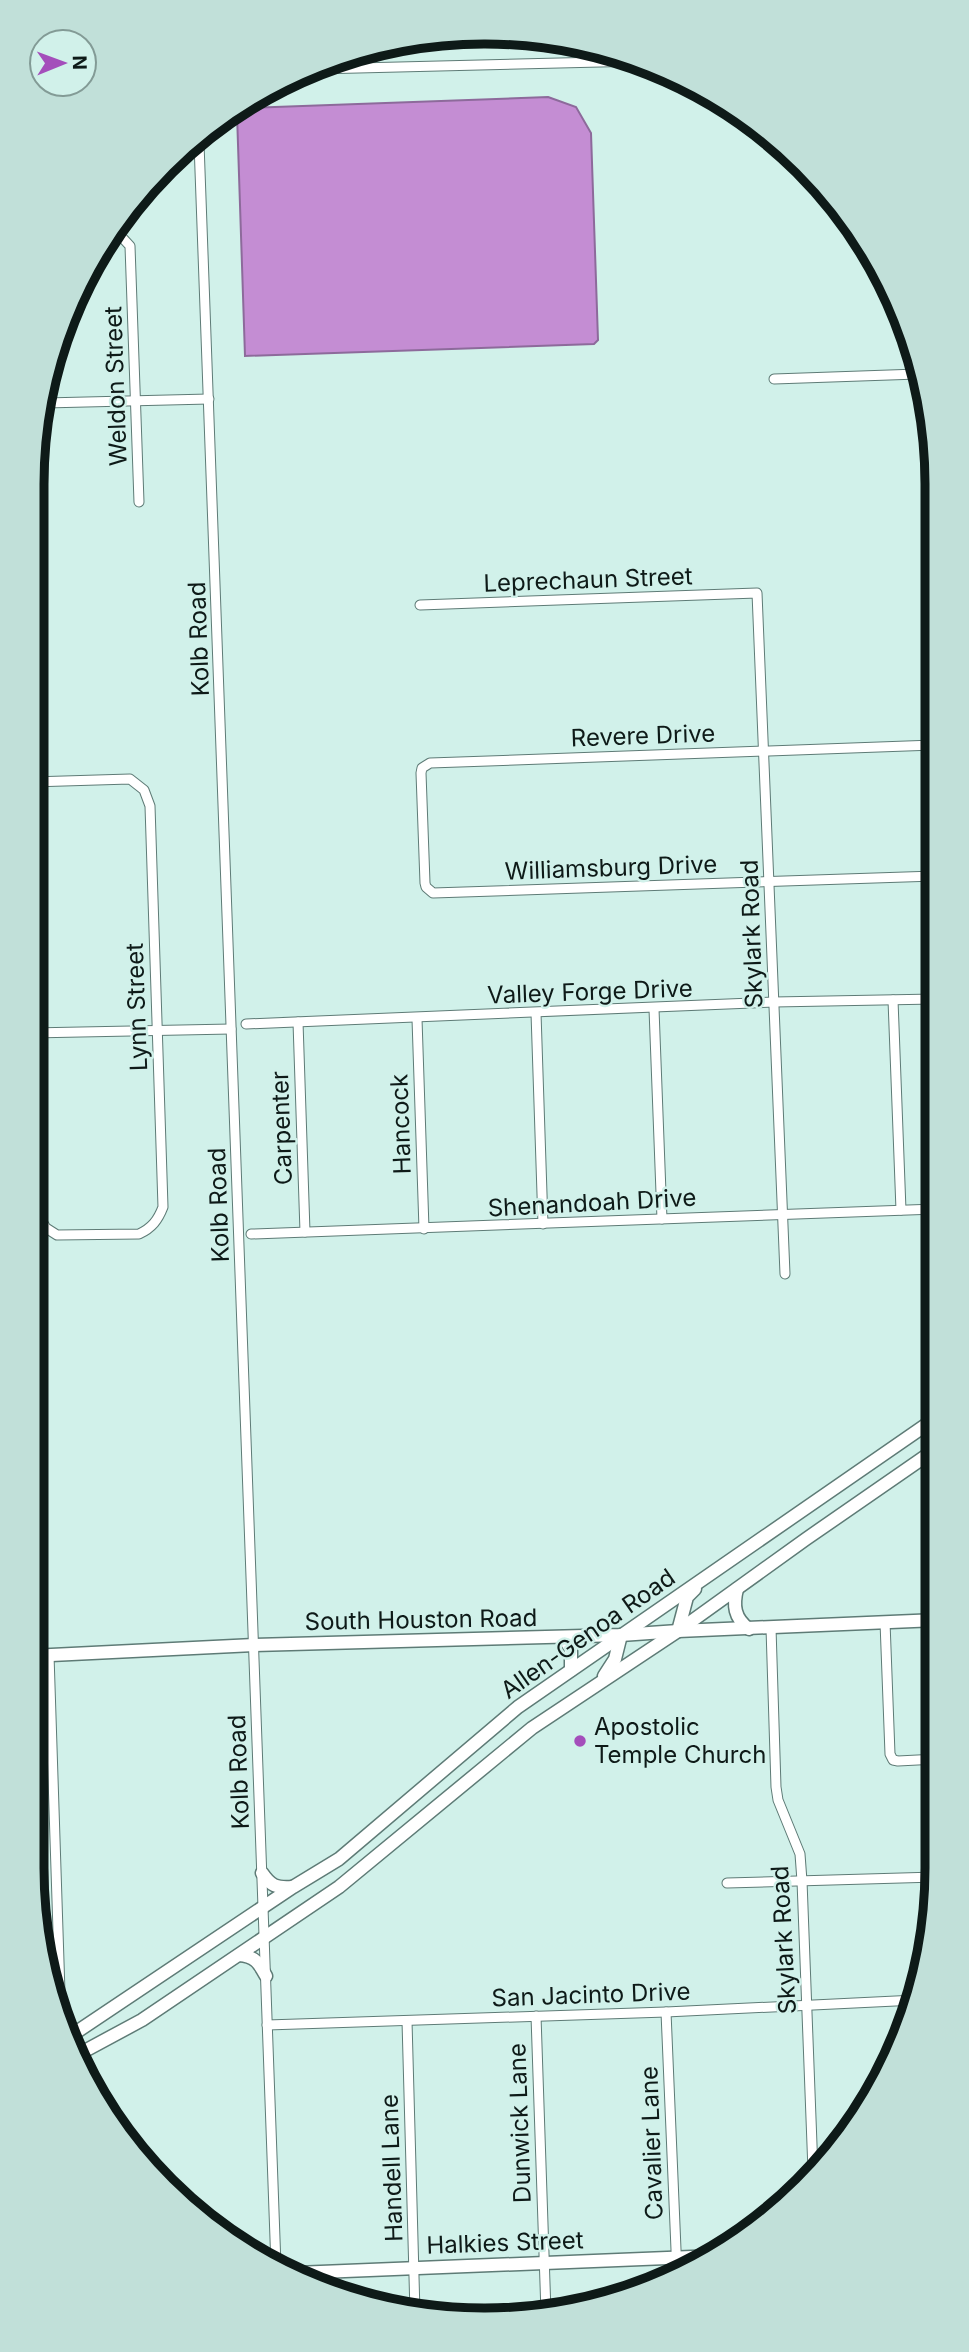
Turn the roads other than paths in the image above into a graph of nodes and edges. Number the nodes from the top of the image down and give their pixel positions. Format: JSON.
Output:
{"nodes":[{"id":1,"x":609,"y":62,"type":"edge"},
{"id":2,"x":339,"y":68,"type":"edge"},
{"id":3,"x":199,"y":149,"type":"edge"},
{"id":4,"x":121,"y":236,"type":"edge"},
{"id":5,"x":911,"y":374,"type":"edge"},
{"id":6,"x":774,"y":379,"type":"dead end"},
{"id":7,"x":136,"y":399,"type":"junction"},
{"id":8,"x":209,"y":399,"type":"junction"},
{"id":9,"x":51,"y":403,"type":"edge"},
{"id":10,"x":139,"y":502,"type":"dead end"},
{"id":11,"x":757,"y":593,"type":"joint"},
{"id":12,"x":420,"y":605,"type":"dead end"},
{"id":13,"x":925,"y":745,"type":"edge"},
{"id":14,"x":764,"y":750,"type":"junction"},
{"id":15,"x":44,"y":782,"type":"edge"},
{"id":16,"x":424,"y":836,"type":"joint"},
{"id":17,"x":925,"y":876,"type":"edge"},
{"id":18,"x":769,"y":881,"type":"junction"},
{"id":19,"x":925,"y":999,"type":"edge"},
{"id":20,"x":893,"y":1000,"type":"junction"},
{"id":21,"x":774,"y":1002,"type":"junction"},
{"id":22,"x":654,"y":1009,"type":"junction"},
{"id":23,"x":536,"y":1013,"type":"junction"},
{"id":24,"x":417,"y":1018,"type":"junction"},
{"id":25,"x":298,"y":1022,"type":"junction"},
{"id":26,"x":246,"y":1024,"type":"dead end"},
{"id":27,"x":231,"y":1029,"type":"junction"},
{"id":28,"x":157,"y":1031,"type":"junction"},
{"id":29,"x":44,"y":1033,"type":"edge"},
{"id":30,"x":925,"y":1209,"type":"edge"},
{"id":31,"x":901,"y":1210,"type":"junction"},
{"id":32,"x":782,"y":1214,"type":"junction"},
{"id":33,"x":662,"y":1219,"type":"junction"},
{"id":34,"x":44,"y":1224,"type":"edge"},
{"id":35,"x":543,"y":1224,"type":"junction"},
{"id":36,"x":424,"y":1229,"type":"junction"},
{"id":37,"x":305,"y":1232,"type":"junction"},
{"id":38,"x":251,"y":1234,"type":"dead end"},
{"id":39,"x":785,"y":1274,"type":"dead end"},
{"id":40,"x":925,"y":1426,"type":"edge"},
{"id":41,"x":925,"y":1457,"type":"edge"},
{"id":42,"x":792,"y":1517,"type":"junction"},
{"id":43,"x":806,"y":1539,"type":"junction"},
{"id":44,"x":708,"y":1577,"type":"junction"},
{"id":45,"x":737,"y":1588,"type":"junction"},
{"id":46,"x":925,"y":1620,"type":"edge"},
{"id":47,"x":885,"y":1622,"type":"junction"},
{"id":48,"x":771,"y":1628,"type":"junction"},
{"id":49,"x":749,"y":1629,"type":"junction"},
{"id":50,"x":678,"y":1631,"type":"junction"},
{"id":51,"x":621,"y":1635,"type":"junction"},
{"id":52,"x":564,"y":1637,"type":"junction"},
{"id":53,"x":254,"y":1645,"type":"junction"},
{"id":54,"x":44,"y":1655,"type":"edge"},
{"id":55,"x":49,"y":1655,"type":"junction"},
{"id":56,"x":572,"y":1670,"type":"junction"},
{"id":57,"x":597,"y":1684,"type":"junction"},
{"id":58,"x":518,"y":1707,"type":"junction"},
{"id":59,"x":532,"y":1728,"type":"junction"},
{"id":60,"x":925,"y":1760,"type":"edge"},
{"id":61,"x":395,"y":1810,"type":"junction"},
{"id":62,"x":412,"y":1829,"type":"junction"},
{"id":63,"x":262,"y":1873,"type":"junction"},
{"id":64,"x":925,"y":1877,"type":"edge"},
{"id":65,"x":803,"y":1881,"type":"junction"},
{"id":66,"x":727,"y":1883,"type":"dead end"},
{"id":67,"x":293,"y":1887,"type":"junction"},
{"id":68,"x":263,"y":1908,"type":"junction"},
{"id":69,"x":264,"y":1937,"type":"junction"},
{"id":70,"x":239,"y":1955,"type":"junction"},
{"id":71,"x":266,"y":1976,"type":"junction"},
{"id":72,"x":60,"y":1984,"type":"edge"},
{"id":73,"x":905,"y":2001,"type":"edge"},
{"id":74,"x":807,"y":2005,"type":"junction"},
{"id":75,"x":666,"y":2012,"type":"junction"},
{"id":76,"x":536,"y":2016,"type":"junction"},
{"id":77,"x":407,"y":2021,"type":"junction"},
{"id":78,"x":267,"y":2025,"type":"junction"},
{"id":79,"x":76,"y":2033,"type":"edge"},
{"id":80,"x":84,"y":2051,"type":"edge"},
{"id":81,"x":813,"y":2162,"type":"edge"},
{"id":82,"x":276,"y":2255,"type":"edge"},
{"id":83,"x":690,"y":2257,"type":"edge"},
{"id":84,"x":676,"y":2258,"type":"junction"},
{"id":85,"x":544,"y":2263,"type":"junction"},
{"id":86,"x":676,"y":2264,"type":"edge"},
{"id":87,"x":414,"y":2268,"type":"junction"},
{"id":88,"x":310,"y":2272,"type":"edge"},
{"id":89,"x":415,"y":2302,"type":"edge"},
{"id":90,"x":546,"y":2303,"type":"edge"}],
"edges":[{"from":1,"to":2,"type":"street"},
{"from":3,"to":8,"type":"street","name":"Kolb Road"},
{"from":4,"to":7,"type":"street","name":"Weldon Street"},
{"from":5,"to":6,"type":"street"},
{"from":7,"to":8,"type":"street"},
{"from":7,"to":9,"type":"street"},
{"from":7,"to":10,"type":"street","name":"Weldon Street"},
{"from":8,"to":27,"type":"street","name":"Kolb Road"},
{"from":11,"to":12,"type":"street","name":"Leprechaun Street"},
{"from":11,"to":14,"type":"street","name":"Skylark Road"},
{"from":13,"to":14,"type":"street","name":"Revere Drive"},
{"from":14,"to":16,"type":"street","name":"Revere Drive"},
{"from":14,"to":18,"type":"street","name":"Skylark Road"},
{"from":15,"to":28,"type":"street","name":"Lynn Street"},
{"from":16,"to":18,"type":"street","name":"Williamsburg Drive"},
{"from":17,"to":18,"type":"street","name":"Williamsburg Drive"},
{"from":18,"to":21,"type":"street","name":"Skylark Road"},
{"from":19,"to":20,"type":"street","name":"Valley Forge Drive"},
{"from":20,"to":21,"type":"street","name":"Valley Forge Drive"},
{"from":20,"to":31,"type":"street"},
{"from":21,"to":22,"type":"street","name":"Valley Forge Drive"},
{"from":21,"to":32,"type":"street","name":"Skylark Road"},
{"from":22,"to":23,"type":"street","name":"Valley Forge Drive"},
{"from":22,"to":33,"type":"street"},
{"from":23,"to":24,"type":"street","name":"Valley Forge Drive"},
{"from":23,"to":35,"type":"street"},
{"from":24,"to":25,"type":"street","name":"Valley Forge Drive"},
{"from":24,"to":36,"type":"street","name":"Hancock"},
{"from":25,"to":26,"type":"street","name":"Valley Forge Drive"},
{"from":25,"to":37,"type":"street","name":"Carpenter"},
{"from":27,"to":28,"type":"street"},
{"from":27,"to":53,"type":"street","name":"Kolb Road"},
{"from":28,"to":29,"type":"street"},
{"from":28,"to":34,"type":"street","name":"Lynn Street"},
{"from":30,"to":31,"type":"street","name":"Shenandoah Drive"},
{"from":31,"to":32,"type":"street","name":"Shenandoah Drive"},
{"from":32,"to":33,"type":"street","name":"Shenandoah Drive"},
{"from":32,"to":39,"type":"street","name":"Skylark Road"},
{"from":33,"to":35,"type":"street","name":"Shenandoah Drive"},
{"from":35,"to":36,"type":"street","name":"Shenandoah Drive"},
{"from":36,"to":37,"type":"street","name":"Shenandoah Drive"},
{"from":37,"to":38,"type":"street","name":"Shenandoah Drive"},
{"from":40,"to":42,"type":"main road","name":"Allen-Genoa Road"},
{"from":41,"to":43,"type":"main road","name":"Allen-Genoa Road"},
{"from":42,"to":43,"type":"main road"},
{"from":42,"to":44,"type":"main road","name":"Allen-Genoa Road"},
{"from":43,"to":45,"type":"main road","name":"Allen-Genoa Road"},
{"from":44,"to":50,"type":"main road"},
{"from":44,"to":51,"type":"main road","name":"Allen-Genoa Road"},
{"from":45,"to":49,"type":"main road"},
{"from":45,"to":50,"type":"main road","name":"Allen-Genoa Road"},
{"from":46,"to":47,"type":"main road","name":"South Houston Road"},
{"from":47,"to":48,"type":"main road","name":"South Houston Road"},
{"from":47,"to":60,"type":"street"},
{"from":48,"to":49,"type":"main road","name":"South Houston Road"},
{"from":48,"to":65,"type":"street","name":"Skylark Road"},
{"from":49,"to":50,"type":"main road","name":"South Houston Road"},
{"from":50,"to":51,"type":"main road","name":"South Houston Road"},
{"from":50,"to":57,"type":"main road","name":"Allen-Genoa Road"},
{"from":51,"to":52,"type":"main road","name":"South Houston Road"},
{"from":51,"to":56,"type":"main road","name":"Allen-Genoa Road"},
{"from":51,"to":57,"type":"main road"},
{"from":52,"to":53,"type":"main road","name":"South Houston Road"},
{"from":52,"to":56,"type":"main road"},
{"from":53,"to":55,"type":"main road","name":"South Houston Road"},
{"from":53,"to":63,"type":"street","name":"Kolb Road"},
{"from":54,"to":55,"type":"main road","name":"South Houston Road"},
{"from":55,"to":72,"type":"street"},
{"from":56,"to":58,"type":"main road","name":"Allen-Genoa Road"},
{"from":57,"to":59,"type":"main road","name":"Allen-Genoa Road"},
{"from":58,"to":59,"type":"main road"},
{"from":58,"to":61,"type":"main road","name":"Allen-Genoa Road"},
{"from":59,"to":62,"type":"main road","name":"Allen-Genoa Road"},
{"from":61,"to":62,"type":"main road"},
{"from":61,"to":67,"type":"main road","name":"Allen-Genoa Road"},
{"from":62,"to":69,"type":"main road","name":"Allen-Genoa Road"},
{"from":63,"to":67,"type":"main road"},
{"from":63,"to":68,"type":"street","name":"Kolb Road"},
{"from":64,"to":65,"type":"street"},
{"from":65,"to":66,"type":"street"},
{"from":65,"to":74,"type":"street","name":"Skylark Road"},
{"from":67,"to":68,"type":"main road","name":"Allen-Genoa Road"},
{"from":68,"to":69,"type":"street","name":"Kolb Road"},
{"from":68,"to":79,"type":"main road","name":"Allen-Genoa Road"},
{"from":69,"to":70,"type":"main road","name":"Allen-Genoa Road"},
{"from":69,"to":71,"type":"street","name":"Kolb Road"},
{"from":70,"to":71,"type":"main road"},
{"from":70,"to":80,"type":"main road","name":"Allen-Genoa Road"},
{"from":71,"to":78,"type":"street","name":"Kolb Road"},
{"from":73,"to":74,"type":"street","name":"San Jacinto Drive"},
{"from":74,"to":75,"type":"street","name":"San Jacinto Drive"},
{"from":74,"to":81,"type":"street","name":"Skylark Road"},
{"from":75,"to":76,"type":"street","name":"San Jacinto Drive"},
{"from":75,"to":84,"type":"street","name":"Cavalier Lane"},
{"from":76,"to":77,"type":"street","name":"San Jacinto Drive"},
{"from":76,"to":85,"type":"street","name":"Dunwick Lane"},
{"from":77,"to":78,"type":"street","name":"San Jacinto Drive"},
{"from":77,"to":87,"type":"street","name":"Handell Lane"},
{"from":78,"to":82,"type":"street","name":"Kolb Road"},
{"from":83,"to":84,"type":"main road","name":"Halkies Street"},
{"from":84,"to":85,"type":"main road","name":"Halkies Street"},
{"from":84,"to":86,"type":"street","name":"Cavalier Lane"},
{"from":85,"to":87,"type":"main road","name":"Halkies Street"},
{"from":85,"to":90,"type":"street","name":"Dunwick Lane"},
{"from":87,"to":88,"type":"main road","name":"Halkies Street"},
{"from":87,"to":89,"type":"street","name":"Handell Lane"}]}
